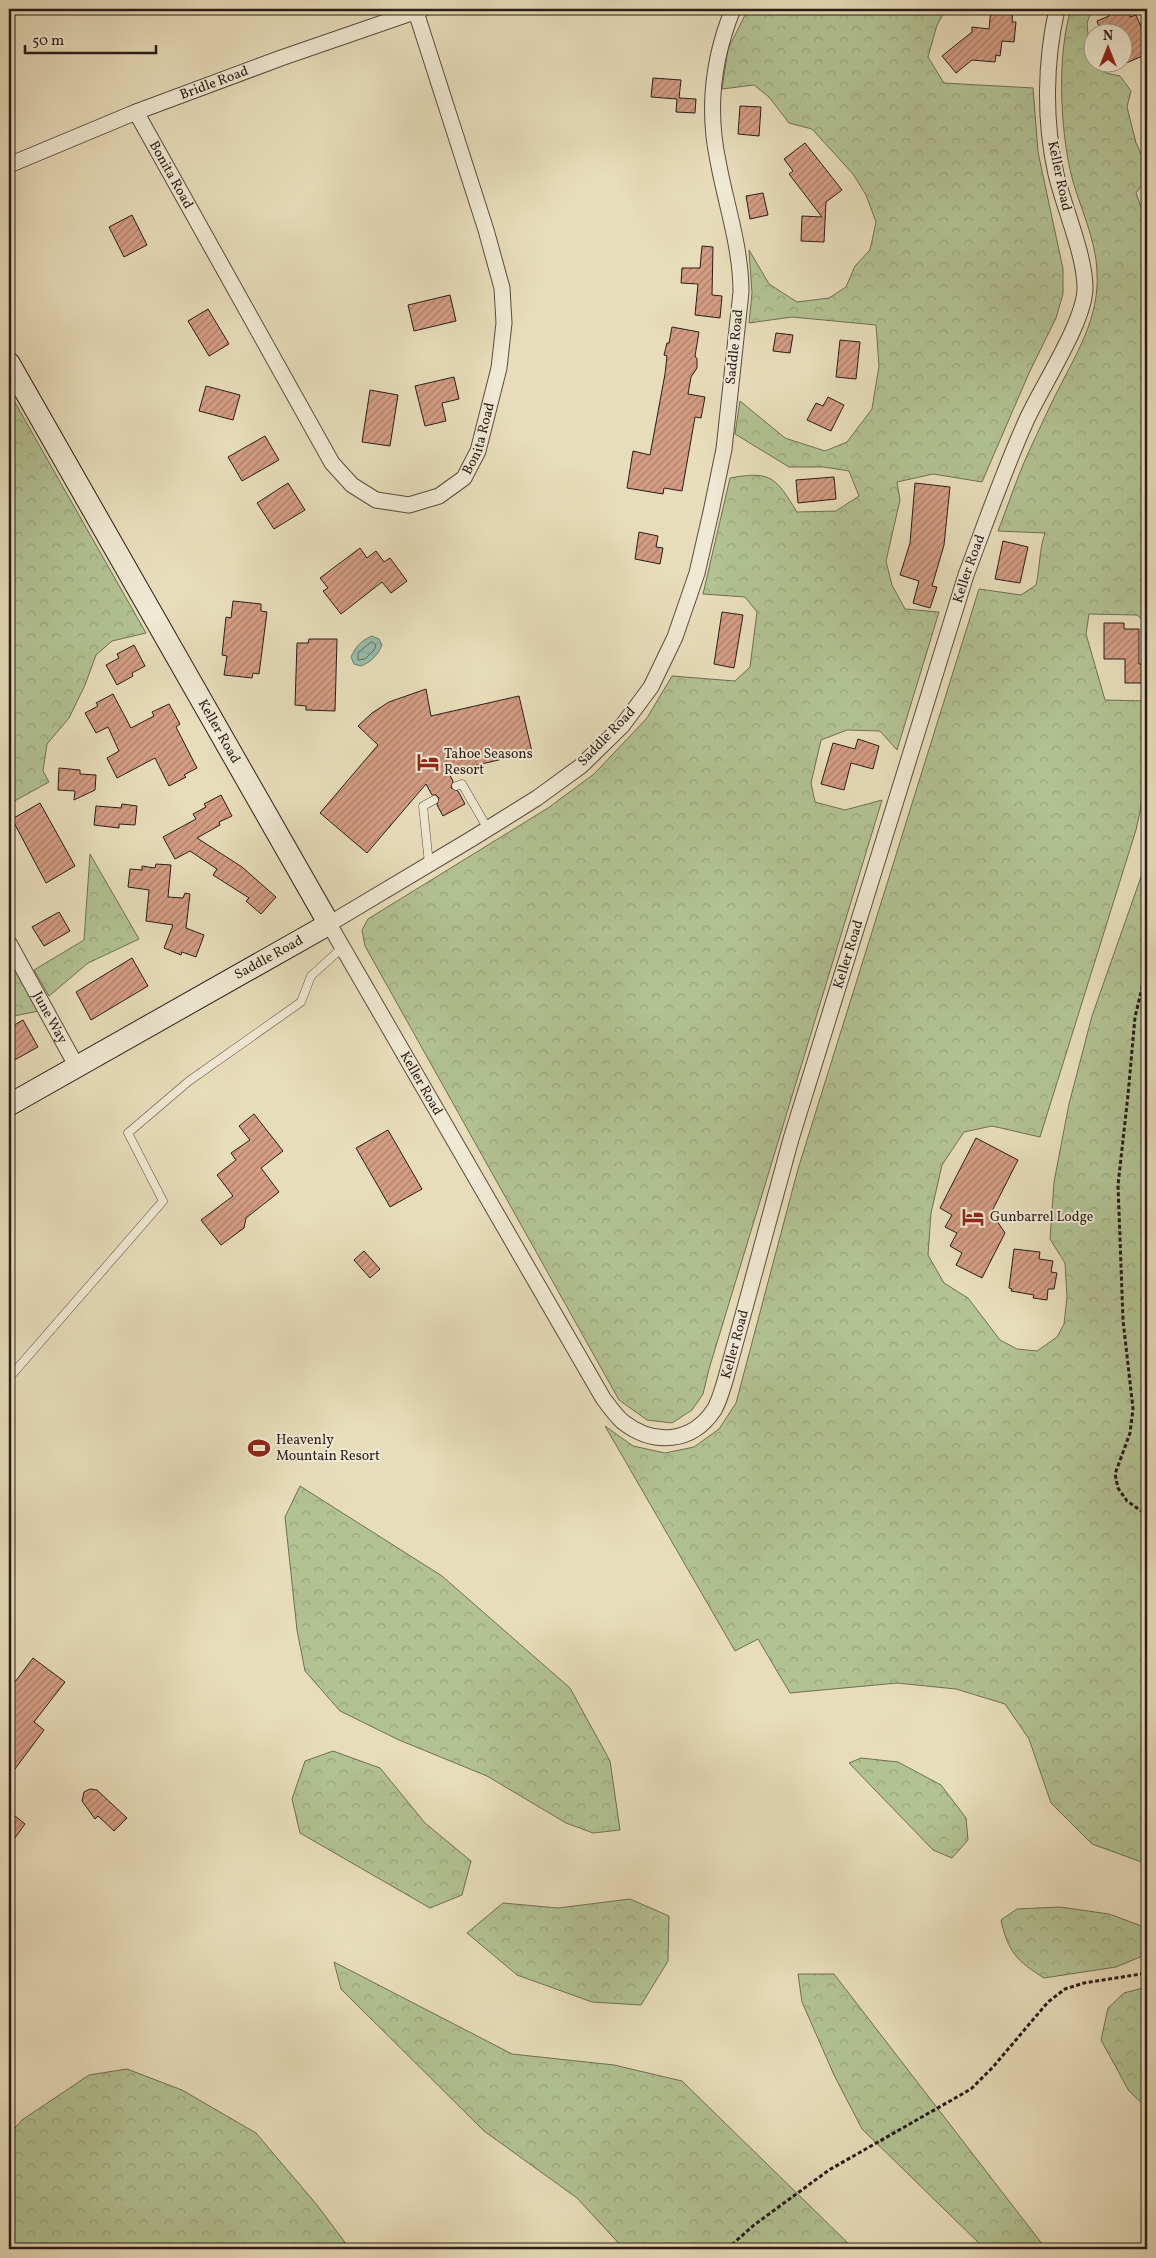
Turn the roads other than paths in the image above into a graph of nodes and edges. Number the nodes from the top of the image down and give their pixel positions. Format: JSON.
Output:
{"nodes":[{"id":1,"x":418,"y":9,"type":"edge"},
{"id":2,"x":733,"y":9,"type":"edge"},
{"id":3,"x":1057,"y":9,"type":"edge"},
{"id":4,"x":136,"y":112,"type":"junction"},
{"id":5,"x":9,"y":165,"type":"edge"},
{"id":6,"x":9,"y":363,"type":"edge"},
{"id":7,"x":456,"y":786,"type":"dead end"},
{"id":8,"x":434,"y":800,"type":"dead end"},
{"id":9,"x":488,"y":828,"type":"junction"},
{"id":10,"x":429,"y":864,"type":"junction"},
{"id":11,"x":330,"y":924,"type":"junction"},
{"id":12,"x":9,"y":943,"type":"edge"},
{"id":13,"x":343,"y":948,"type":"junction"},
{"id":14,"x":77,"y":1067,"type":"junction"},
{"id":15,"x":9,"y":1105,"type":"edge"},
{"id":16,"x":9,"y":1378,"type":"edge"}],
"edges":[{"from":1,"to":4,"type":"street","name":"Bridle Road"},
{"from":1,"to":4,"type":"street","name":"Bonita Road"},
{"from":2,"to":9,"type":"street","name":"Saddle Road"},
{"from":3,"to":13,"type":"street","name":"Keller Road"},
{"from":4,"to":5,"type":"street","name":"Bridle Road"},
{"from":6,"to":11,"type":"street","name":"Keller Road"},
{"from":7,"to":9,"type":"lane"},
{"from":8,"to":10,"type":"lane"},
{"from":9,"to":10,"type":"street","name":"Saddle Road"},
{"from":10,"to":11,"type":"street","name":"Saddle Road"},
{"from":11,"to":13,"type":"street","name":"Keller Road"},
{"from":11,"to":14,"type":"street","name":"Saddle Road"},
{"from":12,"to":14,"type":"street","name":"June Way"},
{"from":13,"to":16,"type":"lane"},
{"from":14,"to":15,"type":"street","name":"Saddle Road"}]}
